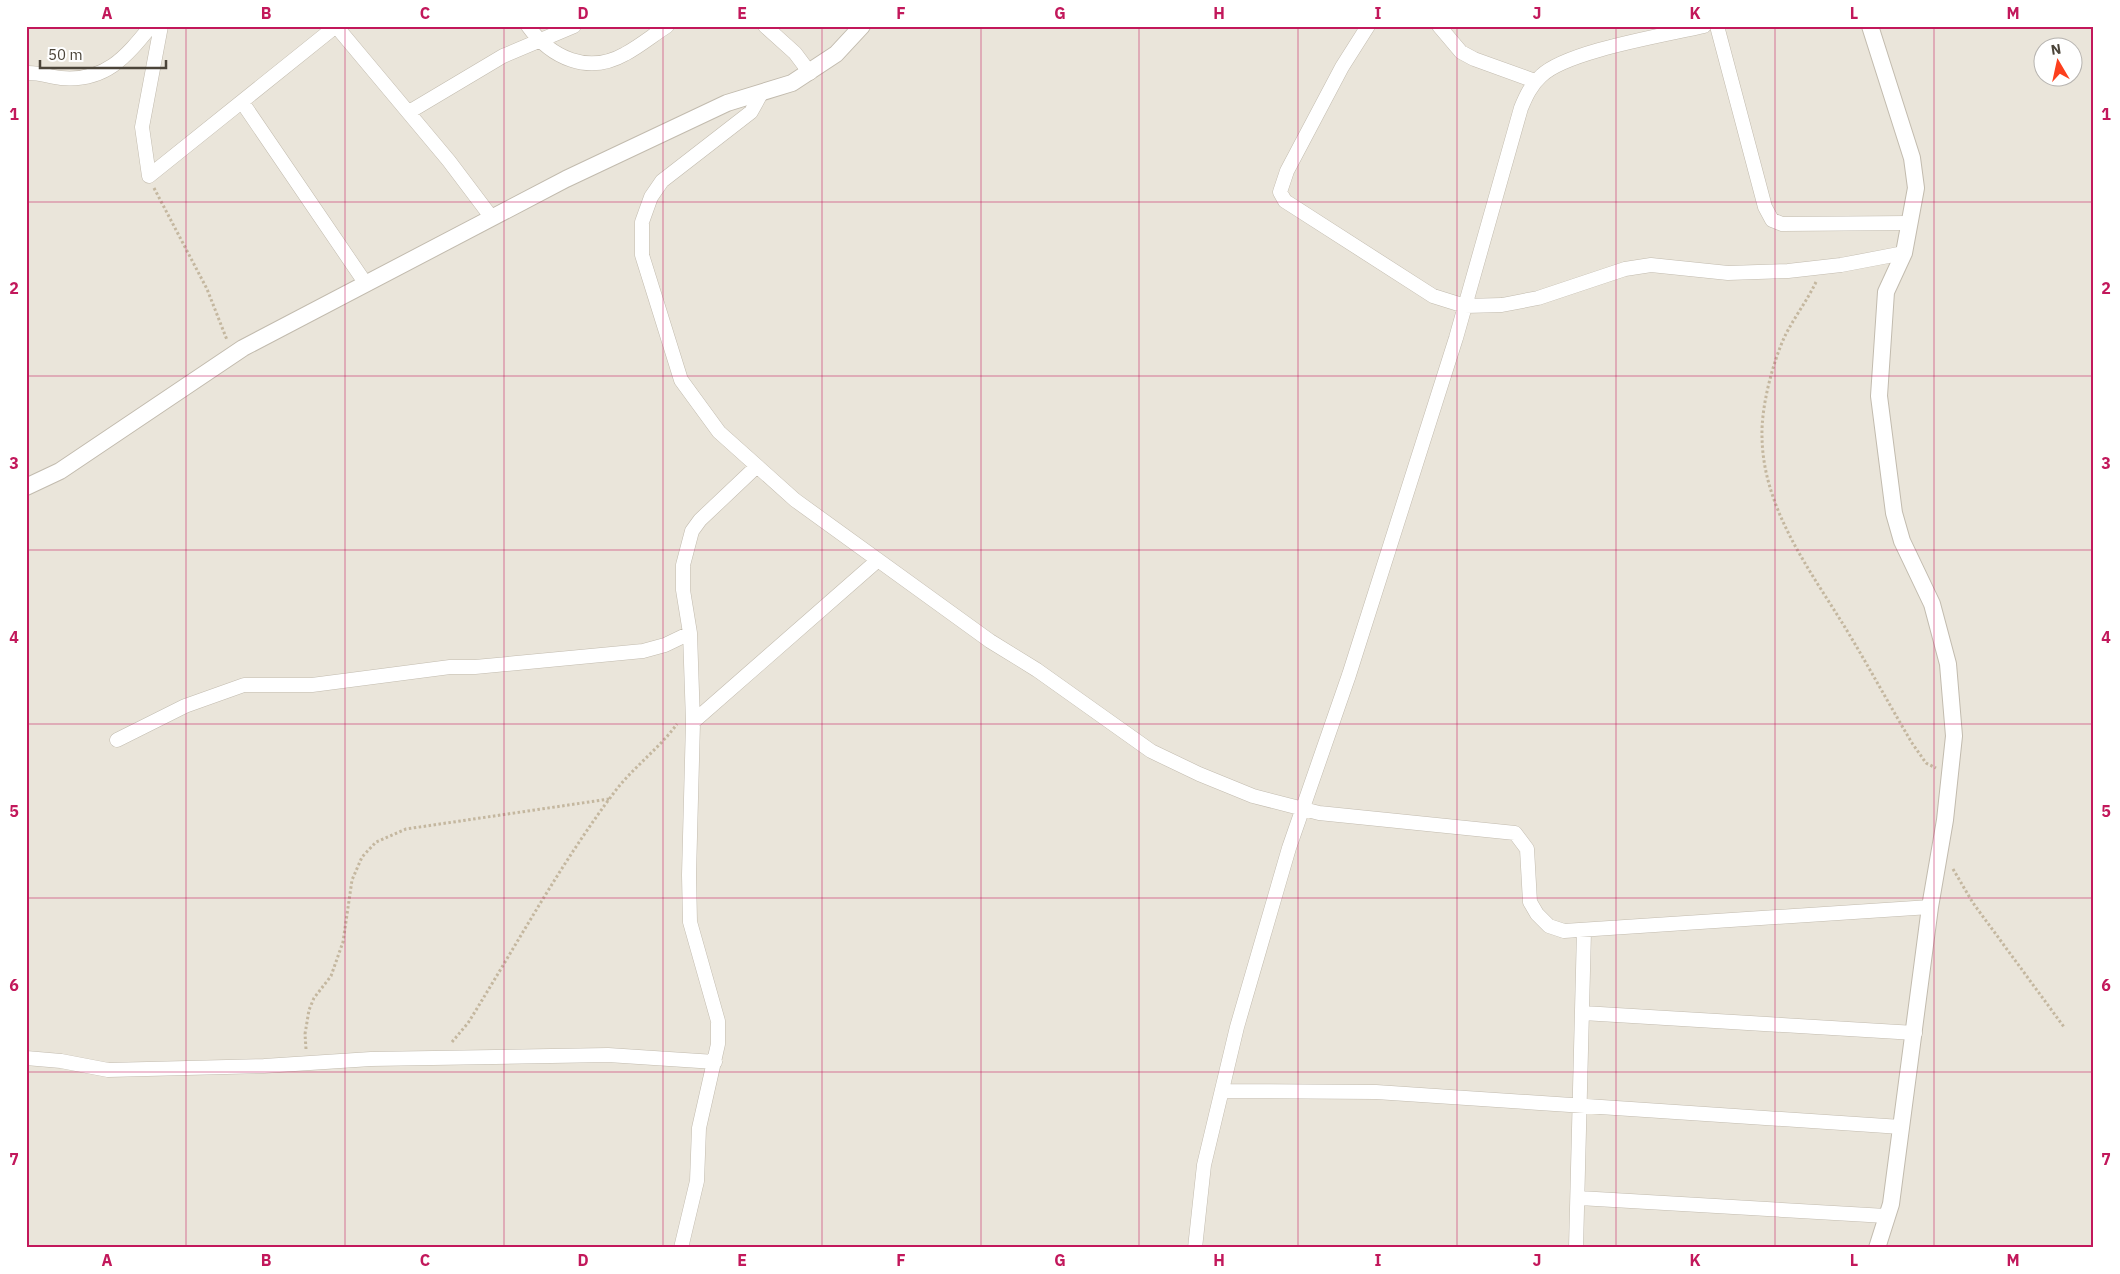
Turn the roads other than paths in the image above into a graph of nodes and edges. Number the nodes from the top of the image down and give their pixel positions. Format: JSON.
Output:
{"nodes":[{"id":1,"x":151,"y":26,"type":"edge"},
{"id":2,"x":161,"y":26,"type":"edge"},
{"id":3,"x":336,"y":26,"type":"edge"},
{"id":4,"x":528,"y":26,"type":"edge"},
{"id":5,"x":574,"y":26,"type":"edge"},
{"id":6,"x":667,"y":26,"type":"edge"},
{"id":7,"x":765,"y":26,"type":"edge"},
{"id":8,"x":862,"y":26,"type":"edge"},
{"id":9,"x":1368,"y":26,"type":"edge"},
{"id":10,"x":1439,"y":26,"type":"edge"},
{"id":11,"x":1704,"y":26,"type":"edge"},
{"id":12,"x":1717,"y":26,"type":"edge"},
{"id":13,"x":1870,"y":26,"type":"edge"},
{"id":14,"x":538,"y":41,"type":"junction"},
{"id":15,"x":26,"y":73,"type":"edge"},
{"id":16,"x":810,"y":73,"type":"junction"},
{"id":17,"x":1535,"y":81,"type":"junction"},
{"id":18,"x":762,"y":92,"type":"junction"},
{"id":19,"x":242,"y":102,"type":"junction"},
{"id":20,"x":408,"y":112,"type":"junction"},
{"id":21,"x":492,"y":218,"type":"junction"},
{"id":22,"x":1910,"y":223,"type":"junction"},
{"id":23,"x":1904,"y":253,"type":"junction"},
{"id":24,"x":366,"y":284,"type":"junction"},
{"id":25,"x":1465,"y":306,"type":"junction"},
{"id":26,"x":756,"y":467,"type":"junction"},
{"id":27,"x":26,"y":487,"type":"edge"},
{"id":28,"x":878,"y":560,"type":"junction"},
{"id":29,"x":690,"y":633,"type":"junction"},
{"id":30,"x":693,"y":722,"type":"junction"},
{"id":31,"x":117,"y":740,"type":"dead end"},
{"id":32,"x":1304,"y":809,"type":"junction"},
{"id":33,"x":1930,"y":907,"type":"junction"},
{"id":34,"x":1584,"y":931,"type":"junction"},
{"id":35,"x":1583,"y":1013,"type":"junction"},
{"id":36,"x":1915,"y":1033,"type":"junction"},
{"id":37,"x":26,"y":1058,"type":"edge"},
{"id":38,"x":715,"y":1062,"type":"junction"},
{"id":39,"x":1222,"y":1092,"type":"junction"},
{"id":40,"x":1581,"y":1106,"type":"junction"},
{"id":41,"x":1901,"y":1127,"type":"junction"},
{"id":42,"x":1579,"y":1198,"type":"junction"},
{"id":43,"x":1886,"y":1216,"type":"junction"},
{"id":44,"x":681,"y":1248,"type":"edge"},
{"id":45,"x":1195,"y":1248,"type":"edge"},
{"id":46,"x":1576,"y":1248,"type":"edge"},
{"id":47,"x":1876,"y":1248,"type":"edge"}],
"edges":[{"from":1,"to":15,"type":"street"},
{"from":2,"to":19,"type":"street"},
{"from":3,"to":19,"type":"street"},
{"from":3,"to":20,"type":"street"},
{"from":4,"to":14,"type":"street"},
{"from":5,"to":14,"type":"street"},
{"from":6,"to":14,"type":"street"},
{"from":7,"to":16,"type":"street"},
{"from":8,"to":16,"type":"street"},
{"from":9,"to":25,"type":"street"},
{"from":10,"to":17,"type":"street"},
{"from":11,"to":17,"type":"street"},
{"from":12,"to":22,"type":"street"},
{"from":13,"to":22,"type":"street"},
{"from":14,"to":20,"type":"street"},
{"from":16,"to":18,"type":"street"},
{"from":17,"to":25,"type":"street"},
{"from":18,"to":21,"type":"street"},
{"from":18,"to":26,"type":"street"},
{"from":19,"to":24,"type":"street"},
{"from":20,"to":21,"type":"street"},
{"from":21,"to":24,"type":"street"},
{"from":22,"to":23,"type":"street"},
{"from":23,"to":25,"type":"street"},
{"from":23,"to":33,"type":"street"},
{"from":24,"to":27,"type":"street"},
{"from":25,"to":32,"type":"street"},
{"from":26,"to":28,"type":"street"},
{"from":26,"to":29,"type":"street"},
{"from":28,"to":30,"type":"street"},
{"from":28,"to":32,"type":"street"},
{"from":29,"to":30,"type":"street"},
{"from":29,"to":31,"type":"street"},
{"from":30,"to":38,"type":"street"},
{"from":32,"to":34,"type":"street"},
{"from":32,"to":39,"type":"street"},
{"from":33,"to":34,"type":"street"},
{"from":33,"to":36,"type":"street"},
{"from":34,"to":35,"type":"street"},
{"from":35,"to":36,"type":"street"},
{"from":35,"to":40,"type":"street"},
{"from":36,"to":41,"type":"street"},
{"from":37,"to":38,"type":"street"},
{"from":38,"to":44,"type":"street"},
{"from":39,"to":40,"type":"street"},
{"from":39,"to":45,"type":"street"},
{"from":40,"to":41,"type":"street"},
{"from":40,"to":42,"type":"street"},
{"from":41,"to":43,"type":"street"},
{"from":42,"to":43,"type":"street"},
{"from":42,"to":46,"type":"street"},
{"from":43,"to":47,"type":"street"}]}
